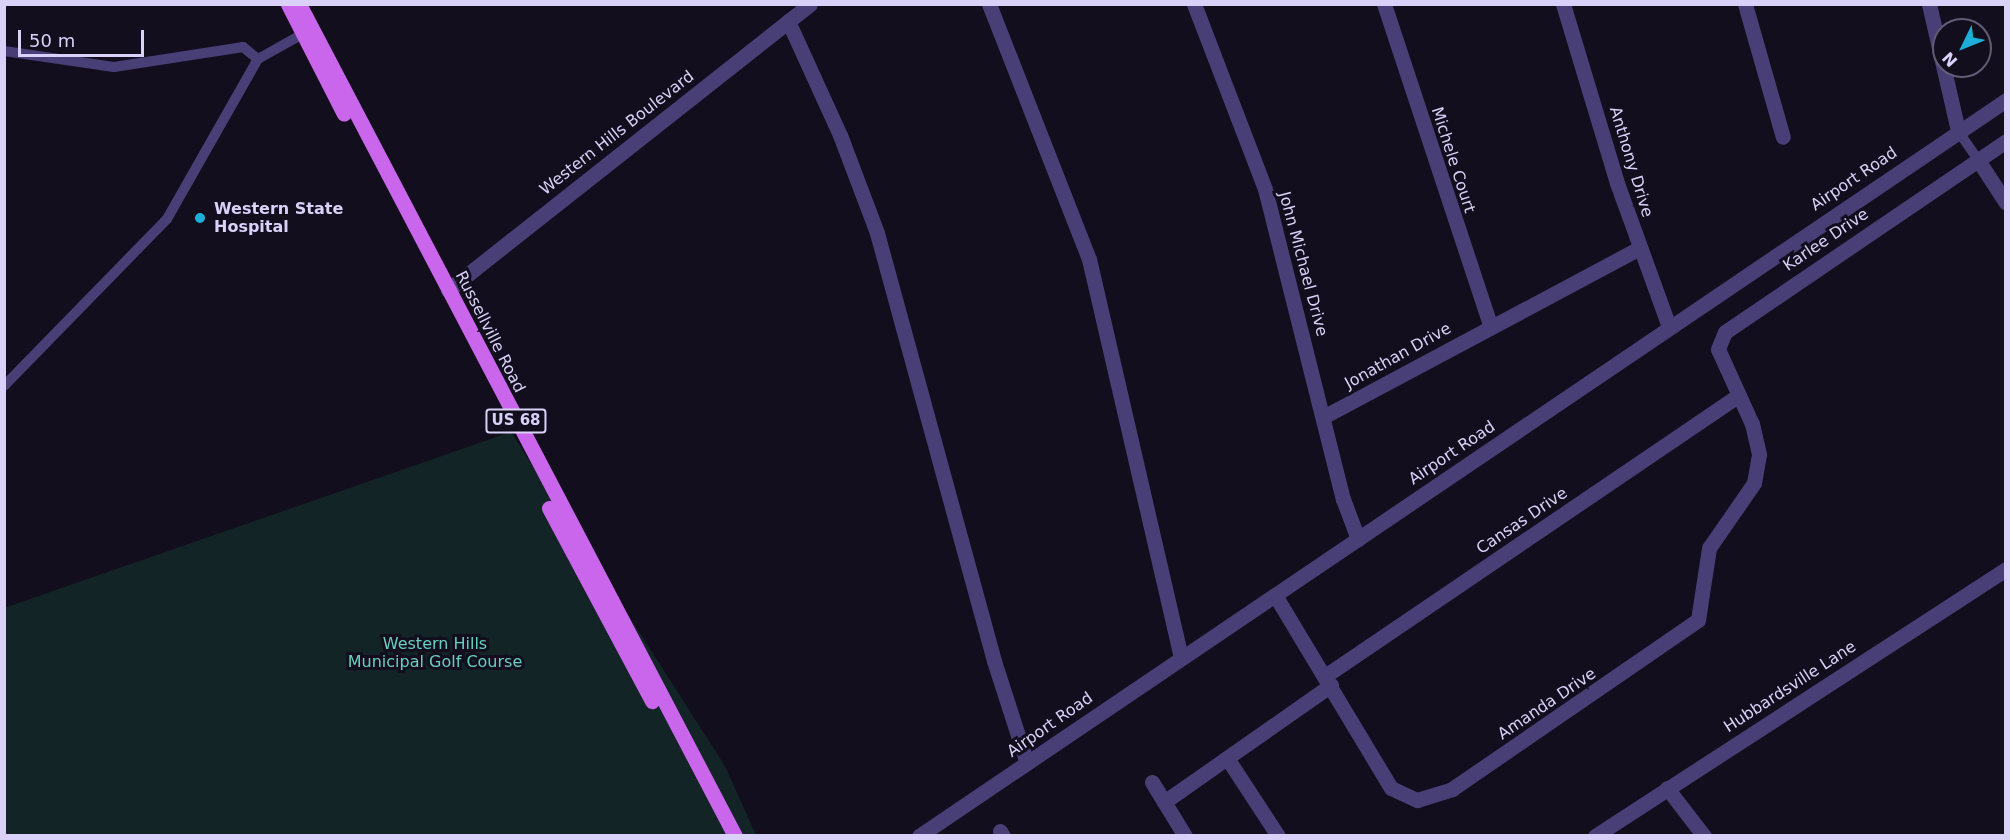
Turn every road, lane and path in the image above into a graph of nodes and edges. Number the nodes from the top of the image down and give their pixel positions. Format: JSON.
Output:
{"nodes":[{"id":1,"x":288,"y":4,"type":"edge"},
{"id":2,"x":299,"y":4,"type":"edge"},
{"id":3,"x":810,"y":4,"type":"edge"},
{"id":4,"x":989,"y":4,"type":"edge"},
{"id":5,"x":1194,"y":4,"type":"edge"},
{"id":6,"x":1384,"y":4,"type":"edge"},
{"id":7,"x":1563,"y":4,"type":"edge"},
{"id":8,"x":1745,"y":4,"type":"edge"},
{"id":9,"x":1929,"y":4,"type":"edge"},
{"id":10,"x":788,"y":21,"type":"junction"},
{"id":11,"x":307,"y":32,"type":"junction"},
{"id":12,"x":4,"y":51,"type":"edge"},
{"id":13,"x":258,"y":58,"type":"junction"},
{"id":14,"x":2006,"y":100,"type":"edge"},
{"id":15,"x":1958,"y":131,"type":"junction"},
{"id":16,"x":1783,"y":137,"type":"dead end"},
{"id":17,"x":2006,"y":141,"type":"edge"},
{"id":18,"x":1978,"y":160,"type":"junction"},
{"id":19,"x":2006,"y":203,"type":"edge"},
{"id":20,"x":1639,"y":248,"type":"junction"},
{"id":21,"x":448,"y":290,"type":"junction"},
{"id":22,"x":1490,"y":325,"type":"junction"},
{"id":23,"x":1669,"y":327,"type":"junction"},
{"id":24,"x":4,"y":386,"type":"edge"},
{"id":25,"x":1739,"y":395,"type":"junction"},
{"id":26,"x":1323,"y":417,"type":"junction"},
{"id":27,"x":1358,"y":539,"type":"junction"},
{"id":28,"x":2006,"y":569,"type":"edge"},
{"id":29,"x":1275,"y":595,"type":"junction"},
{"id":30,"x":1181,"y":657,"type":"junction"},
{"id":31,"x":1328,"y":680,"type":"junction"},
{"id":32,"x":1227,"y":758,"type":"junction"},
{"id":33,"x":1027,"y":763,"type":"junction"},
{"id":34,"x":1152,"y":782,"type":"dead end"},
{"id":35,"x":1667,"y":788,"type":"junction"},
{"id":36,"x":1164,"y":802,"type":"junction"},
{"id":37,"x":723,"y":836,"type":"edge"},
{"id":38,"x":735,"y":836,"type":"edge"},
{"id":39,"x":919,"y":836,"type":"edge"},
{"id":40,"x":1185,"y":836,"type":"edge"},
{"id":41,"x":1278,"y":836,"type":"edge"},
{"id":42,"x":1595,"y":836,"type":"edge"},
{"id":43,"x":1704,"y":836,"type":"edge"}],
"edges":[{"from":1,"to":11,"type":"main road","name":"Russellville Road","number":"US 68"},
{"from":2,"to":11,"type":"main road","name":"Russellville Road","number":"US 68"},
{"from":3,"to":10,"type":"street","name":"Western Hills Boulevard"},
{"from":4,"to":30,"type":"street"},
{"from":5,"to":26,"type":"street","name":"John Michael Drive"},
{"from":6,"to":22,"type":"street","name":"Michele Court"},
{"from":7,"to":20,"type":"street","name":"Anthony Drive"},
{"from":8,"to":16,"type":"street"},
{"from":9,"to":15,"type":"street"},
{"from":10,"to":21,"type":"street","name":"Western Hills Boulevard"},
{"from":10,"to":33,"type":"street"},
{"from":11,"to":13,"type":"lane"},
{"from":11,"to":21,"type":"main road","name":"Russellville Road","number":"US 68"},
{"from":11,"to":37,"type":"main road","name":"Russellville Road","number":"US 68"},
{"from":12,"to":13,"type":"lane"},
{"from":13,"to":24,"type":"lane"},
{"from":14,"to":15,"type":"street","name":"Airport Road"},
{"from":15,"to":18,"type":"lane"},
{"from":15,"to":23,"type":"street","name":"Airport Road"},
{"from":17,"to":18,"type":"street","name":"Karlee Drive"},
{"from":18,"to":19,"type":"street"},
{"from":18,"to":25,"type":"street","name":"Karlee Drive"},
{"from":20,"to":22,"type":"street","name":"Jonathan Drive"},
{"from":20,"to":23,"type":"street","name":"Anthony Drive"},
{"from":21,"to":38,"type":"main road","name":"Russellville Road","number":"US 68"},
{"from":22,"to":26,"type":"street","name":"Jonathan Drive"},
{"from":23,"to":27,"type":"street","name":"Airport Road"},
{"from":25,"to":31,"type":"street","name":"Cansas Drive"},
{"from":25,"to":31,"type":"street","name":"Amanda Drive"},
{"from":26,"to":27,"type":"street","name":"John Michael Drive"},
{"from":27,"to":29,"type":"street","name":"Airport Road"},
{"from":28,"to":35,"type":"street","name":"Hubbardsville Lane"},
{"from":29,"to":30,"type":"street","name":"Airport Road"},
{"from":29,"to":31,"type":"street","name":"Amanda Drive"},
{"from":30,"to":33,"type":"street","name":"Airport Road"},
{"from":31,"to":32,"type":"street","name":"Cansas Drive"},
{"from":32,"to":36,"type":"street","name":"Cansas Drive"},
{"from":32,"to":41,"type":"street"},
{"from":33,"to":39,"type":"street","name":"Airport Road"},
{"from":34,"to":36,"type":"street"},
{"from":35,"to":42,"type":"street","name":"Hubbardsville Lane"},
{"from":35,"to":43,"type":"street"},
{"from":36,"to":40,"type":"street"}]}
